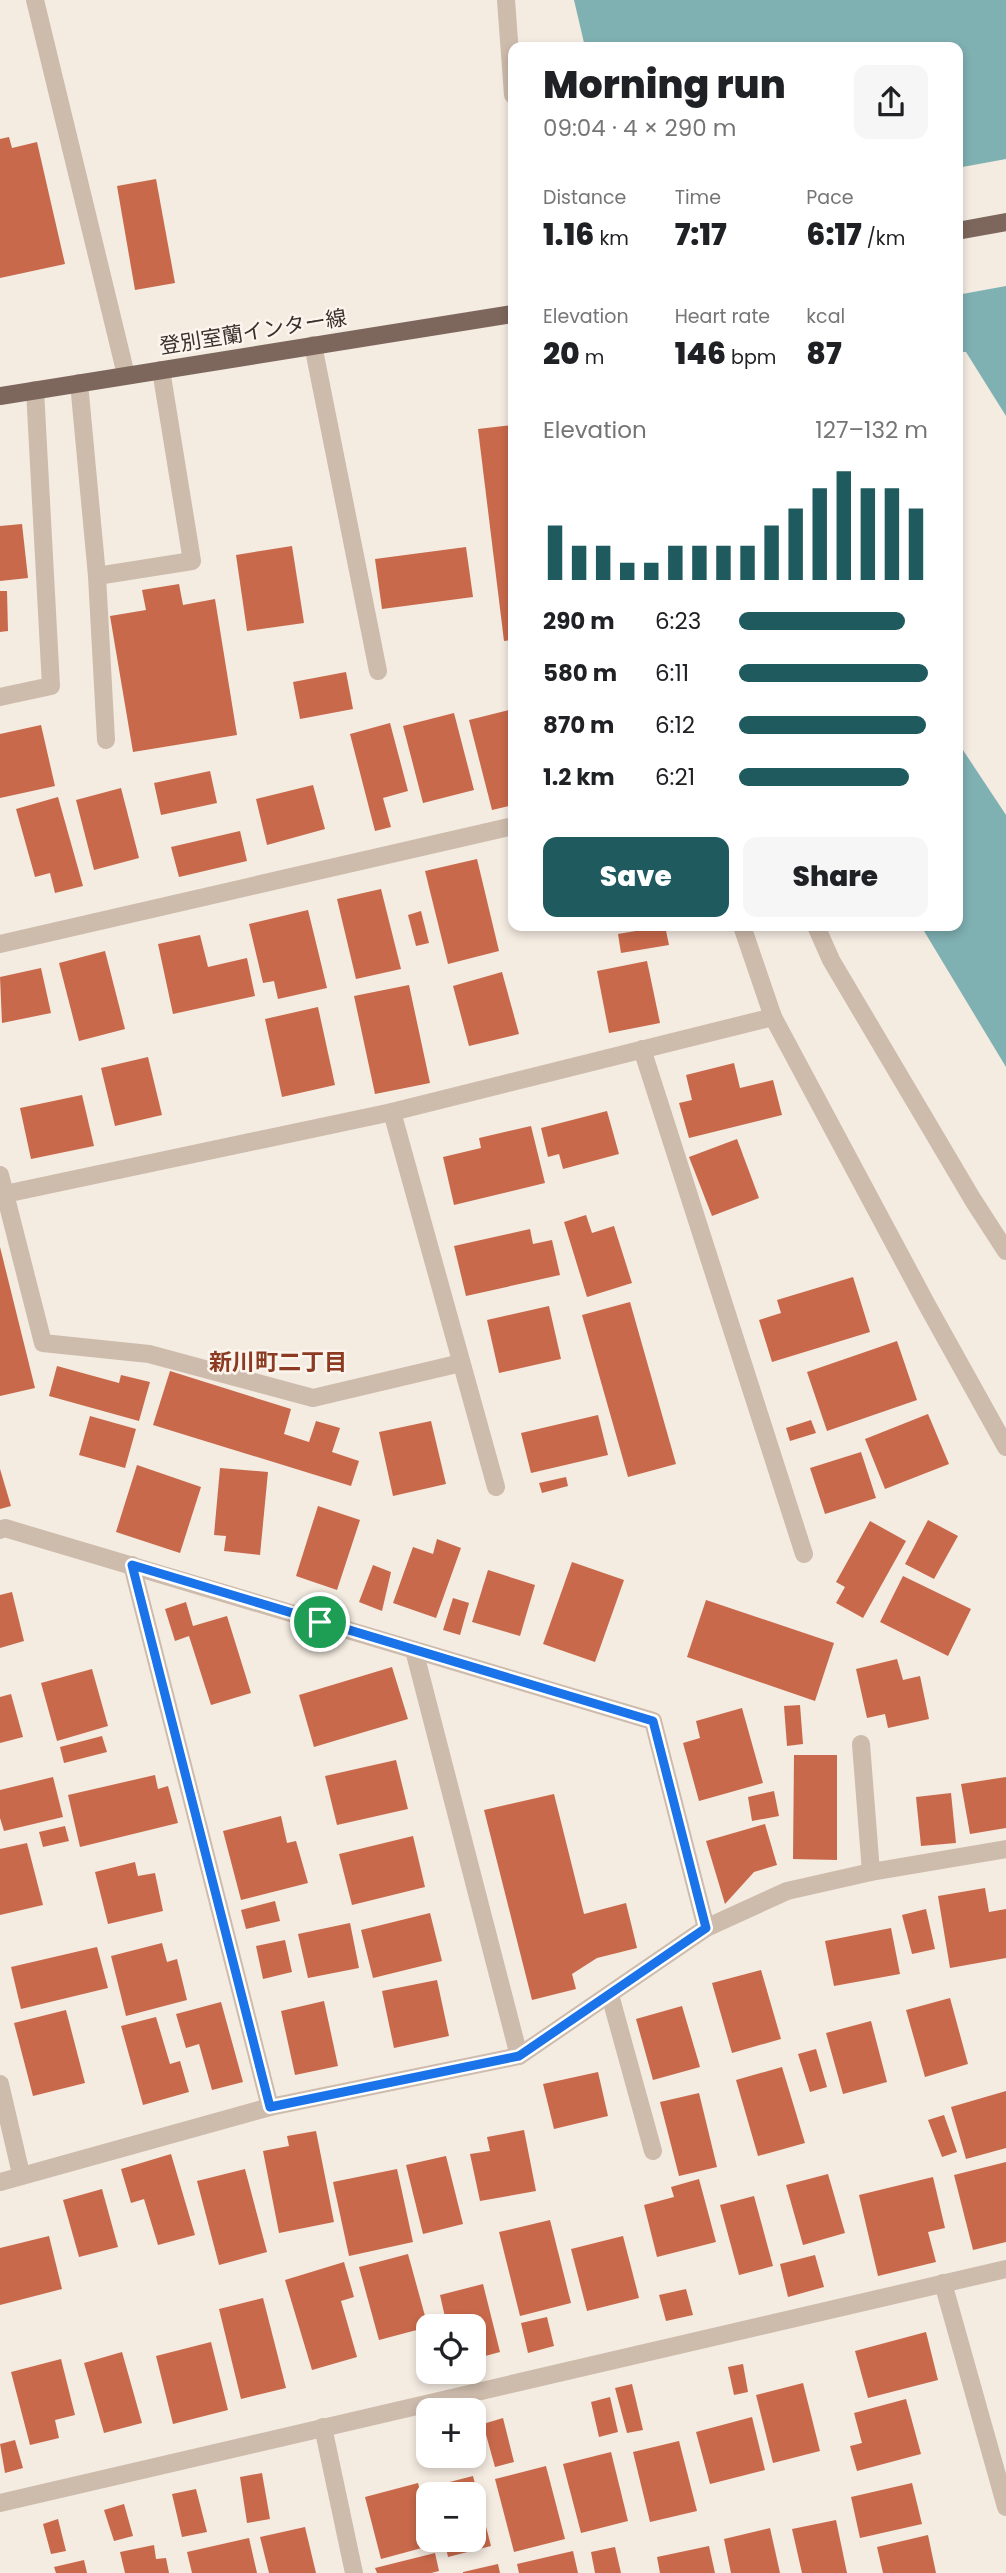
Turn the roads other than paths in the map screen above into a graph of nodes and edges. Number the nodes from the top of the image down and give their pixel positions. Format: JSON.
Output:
{"nodes":[{"id":1,"x":35,"y":0,"type":"edge"},
{"id":2,"x":506,"y":0,"type":"edge"},
{"id":3,"x":509,"y":42,"type":"edge"},
{"id":4,"x":1006,"y":222,"type":"edge"},
{"id":5,"x":963,"y":230,"type":"edge"},
{"id":6,"x":508,"y":315,"type":"edge"},
{"id":7,"x":313,"y":345,"type":"junction"},
{"id":8,"x":160,"y":370,"type":"junction"},
{"id":9,"x":126,"y":375,"type":"junction"},
{"id":10,"x":79,"y":383,"type":"junction"},
{"id":11,"x":35,"y":390,"type":"junction"},
{"id":12,"x":0,"y":396,"type":"edge"},
{"id":13,"x":97,"y":576,"type":"junction"},
{"id":14,"x":378,"y":671,"type":"dead end"},
{"id":15,"x":0,"y":696,"type":"edge"},
{"id":16,"x":106,"y":740,"type":"dead end"},
{"id":17,"x":508,"y":828,"type":"edge"},
{"id":18,"x":744,"y":931,"type":"edge"},
{"id":19,"x":818,"y":931,"type":"edge"},
{"id":20,"x":0,"y":944,"type":"edge"},
{"id":21,"x":773,"y":1017,"type":"junction"},
{"id":22,"x":642,"y":1049,"type":"junction"},
{"id":23,"x":392,"y":1112,"type":"junction"},
{"id":24,"x":0,"y":1175,"type":"edge"},
{"id":25,"x":5,"y":1194,"type":"junction"},
{"id":26,"x":1006,"y":1251,"type":"edge"},
{"id":27,"x":461,"y":1363,"type":"junction"},
{"id":28,"x":1006,"y":1447,"type":"edge"},
{"id":29,"x":496,"y":1487,"type":"dead end"},
{"id":30,"x":0,"y":1530,"type":"edge"},
{"id":31,"x":804,"y":1554,"type":"dead end"},
{"id":32,"x":132,"y":1565,"type":"junction"},
{"id":33,"x":414,"y":1650,"type":"junction"},
{"id":34,"x":860,"y":1744,"type":"dead end"},
{"id":35,"x":1006,"y":1849,"type":"edge"},
{"id":36,"x":871,"y":1872,"type":"junction"},
{"id":37,"x":706,"y":1928,"type":"junction"},
{"id":38,"x":610,"y":1995,"type":"junction"},
{"id":39,"x":519,"y":2056,"type":"junction"},
{"id":40,"x":0,"y":2084,"type":"edge"},
{"id":41,"x":270,"y":2107,"type":"junction"},
{"id":42,"x":653,"y":2151,"type":"dead end"},
{"id":43,"x":22,"y":2175,"type":"junction"},
{"id":44,"x":0,"y":2182,"type":"edge"},
{"id":45,"x":1006,"y":2269,"type":"edge"},
{"id":46,"x":943,"y":2283,"type":"junction"},
{"id":47,"x":323,"y":2427,"type":"junction"},
{"id":48,"x":0,"y":2503,"type":"edge"},
{"id":49,"x":1006,"y":2507,"type":"edge"},
{"id":50,"x":354,"y":2573,"type":"edge"}],
"edges":[{"from":1,"to":9,"type":"street"},
{"from":2,"to":3,"type":"street"},
{"from":4,"to":5,"type":"main road"},
{"from":6,"to":7,"type":"main road","name":"登別室蘭インター線"},
{"from":7,"to":8,"type":"main road","name":"登別室蘭インター線"},
{"from":7,"to":14,"type":"street"},
{"from":8,"to":9,"type":"main road","name":"登別室蘭インター線"},
{"from":8,"to":13,"type":"street"},
{"from":9,"to":10,"type":"main road","name":"登別室蘭インター線"},
{"from":10,"to":11,"type":"main road","name":"登別室蘭インター線"},
{"from":10,"to":13,"type":"street"},
{"from":11,"to":12,"type":"main road","name":"登別室蘭インター線"},
{"from":11,"to":15,"type":"street"},
{"from":13,"to":16,"type":"street"},
{"from":17,"to":20,"type":"street"},
{"from":18,"to":21,"type":"street"},
{"from":19,"to":26,"type":"street"},
{"from":21,"to":22,"type":"street"},
{"from":21,"to":28,"type":"street"},
{"from":22,"to":23,"type":"street"},
{"from":22,"to":31,"type":"street"},
{"from":23,"to":25,"type":"street"},
{"from":23,"to":27,"type":"street"},
{"from":24,"to":25,"type":"street"},
{"from":25,"to":27,"type":"street"},
{"from":27,"to":29,"type":"street"},
{"from":30,"to":32,"type":"street"},
{"from":32,"to":33,"type":"street"},
{"from":32,"to":41,"type":"street"},
{"from":33,"to":37,"type":"street"},
{"from":33,"to":39,"type":"street"},
{"from":34,"to":36,"type":"street"},
{"from":35,"to":36,"type":"street"},
{"from":36,"to":37,"type":"street"},
{"from":37,"to":38,"type":"street"},
{"from":38,"to":39,"type":"street"},
{"from":38,"to":42,"type":"street"},
{"from":39,"to":41,"type":"street"},
{"from":40,"to":43,"type":"street"},
{"from":41,"to":43,"type":"street"},
{"from":43,"to":44,"type":"street"},
{"from":45,"to":46,"type":"street"},
{"from":46,"to":47,"type":"street"},
{"from":46,"to":49,"type":"street"},
{"from":47,"to":48,"type":"street"},
{"from":47,"to":50,"type":"street"}]}
